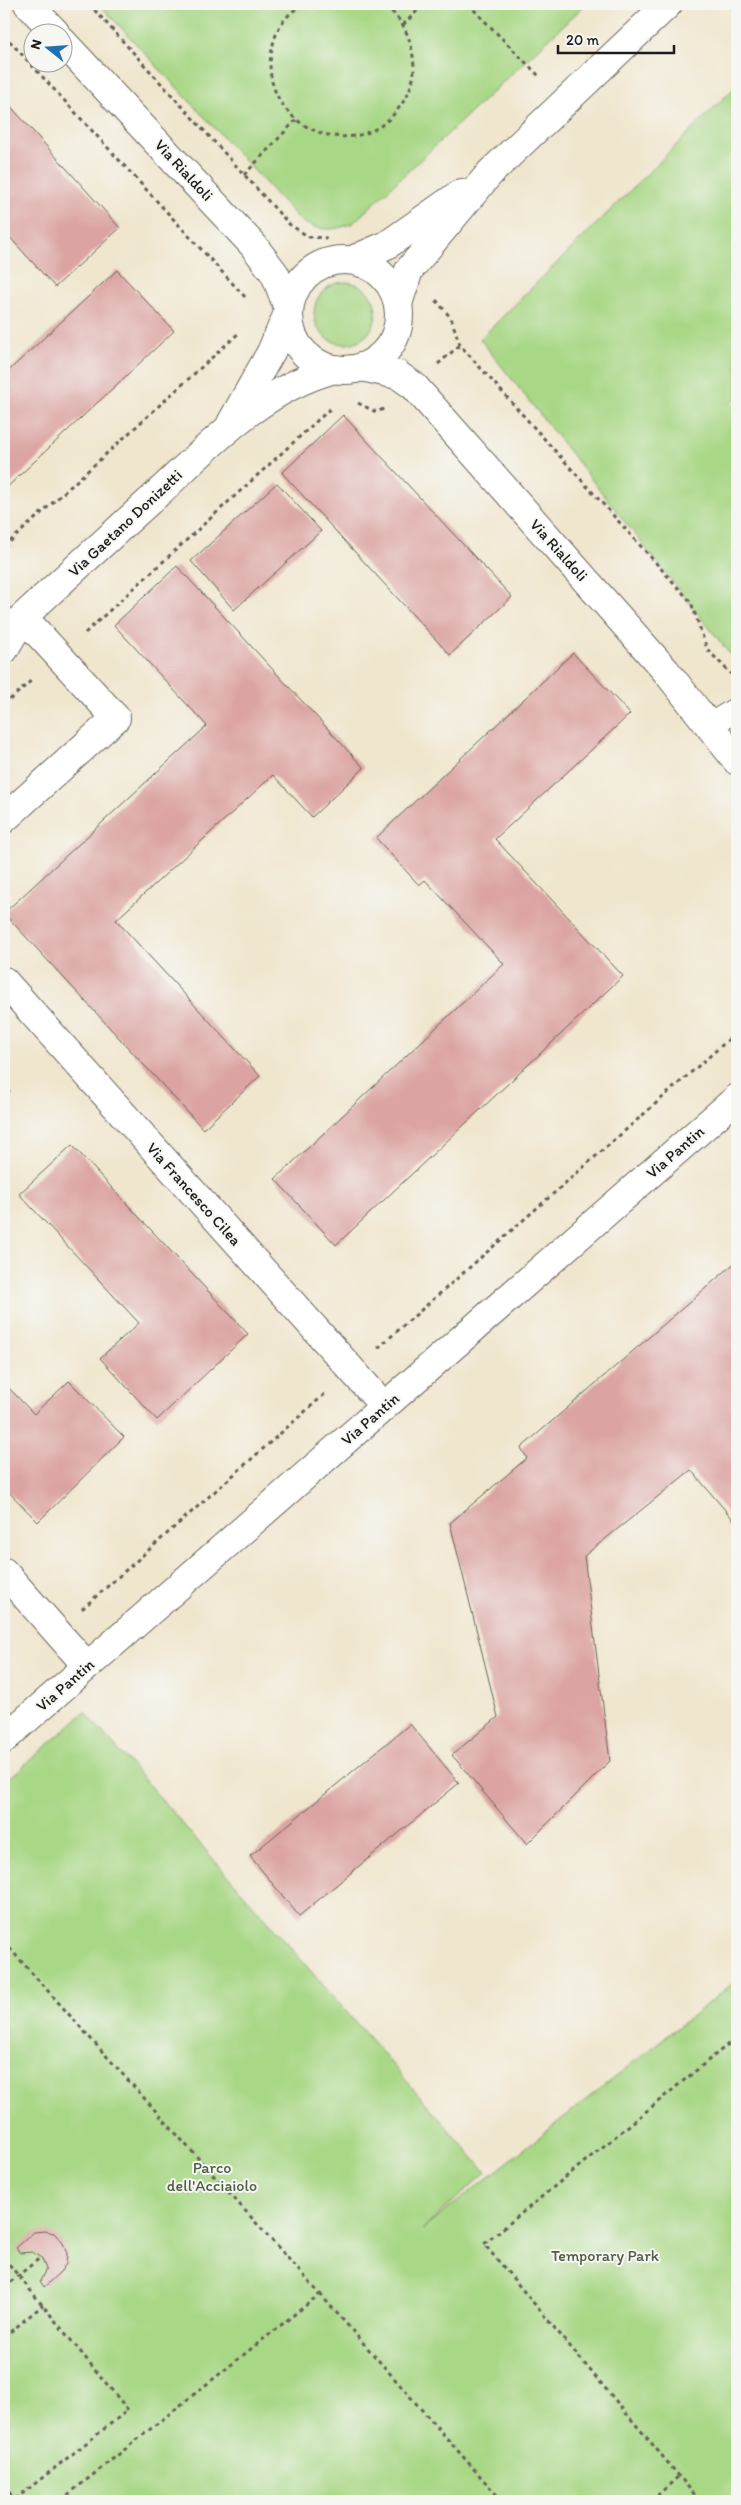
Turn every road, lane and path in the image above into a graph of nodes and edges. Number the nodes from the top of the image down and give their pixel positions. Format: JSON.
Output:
{"nodes":[{"id":1,"x":28,"y":4,"type":"edge"},
{"id":2,"x":89,"y":4,"type":"edge"},
{"id":3,"x":302,"y":4,"type":"edge"},
{"id":4,"x":382,"y":4,"type":"edge"},
{"id":5,"x":424,"y":4,"type":"edge"},
{"id":6,"x":468,"y":4,"type":"edge"},
{"id":7,"x":668,"y":4,"type":"edge"},
{"id":8,"x":45,"y":22,"type":"edge"},
{"id":9,"x":402,"y":24,"type":"junction"},
{"id":10,"x":4,"y":35,"type":"edge"},
{"id":11,"x":72,"y":52,"type":"edge"},
{"id":12,"x":565,"y":103,"type":"junction"},
{"id":13,"x":296,"y":120,"type":"junction"},
{"id":14,"x":490,"y":173,"type":"junction"},
{"id":15,"x":244,"y":175,"type":"junction"},
{"id":16,"x":334,"y":238,"type":"dead end"},
{"id":17,"x":352,"y":260,"type":"junction"},
{"id":18,"x":398,"y":304,"type":"junction"},
{"id":19,"x":251,"y":305,"type":"dead end"},
{"id":20,"x":445,"y":310,"type":"dead end"},
{"id":21,"x":289,"y":311,"type":"junction"},
{"id":22,"x":242,"y":330,"type":"dead end"},
{"id":23,"x":460,"y":344,"type":"junction"},
{"id":24,"x":362,"y":366,"type":"junction"},
{"id":25,"x":435,"y":366,"type":"dead end"},
{"id":26,"x":335,"y":369,"type":"junction"},
{"id":27,"x":355,"y":401,"type":"dead end"},
{"id":28,"x":333,"y":406,"type":"dead end"},
{"id":29,"x":391,"y":406,"type":"dead end"},
{"id":30,"x":226,"y":430,"type":"junction"},
{"id":31,"x":4,"y":547,"type":"edge"},
{"id":32,"x":14,"y":618,"type":"edge"},
{"id":33,"x":4,"y":650,"type":"edge"},
{"id":34,"x":60,"y":656,"type":"junction"},
{"id":35,"x":737,"y":681,"type":"edge"},
{"id":36,"x":4,"y":705,"type":"edge"},
{"id":37,"x":737,"y":709,"type":"edge"},
{"id":38,"x":711,"y":725,"type":"junction"},
{"id":39,"x":737,"y":761,"type":"edge"},
{"id":40,"x":4,"y":819,"type":"edge"},
{"id":41,"x":4,"y":981,"type":"edge"},
{"id":42,"x":737,"y":1098,"type":"edge"},
{"id":43,"x":384,"y":1406,"type":"junction"},
{"id":44,"x":4,"y":1572,"type":"edge"},
{"id":45,"x":88,"y":1666,"type":"junction"},
{"id":46,"x":4,"y":1739,"type":"edge"},
{"id":47,"x":4,"y":1942,"type":"edge"},
{"id":48,"x":737,"y":2038,"type":"edge"},
{"id":49,"x":41,"y":2257,"type":"dead end"},
{"id":50,"x":4,"y":2258,"type":"edge"},
{"id":51,"x":4,"y":2287,"type":"edge"},
{"id":52,"x":320,"y":2294,"type":"junction"},
{"id":53,"x":43,"y":2305,"type":"junction"},
{"id":54,"x":4,"y":2331,"type":"edge"},
{"id":55,"x":5,"y":2336,"type":"edge"},
{"id":56,"x":679,"y":2476,"type":"junction"},
{"id":57,"x":4,"y":2486,"type":"edge"},
{"id":58,"x":14,"y":2501,"type":"edge"},
{"id":59,"x":60,"y":2501,"type":"edge"},
{"id":60,"x":502,"y":2501,"type":"edge"},
{"id":61,"x":651,"y":2501,"type":"edge"},
{"id":62,"x":700,"y":2501,"type":"edge"}],
"edges":[{"from":1,"to":8,"type":"street"},
{"from":2,"to":15,"type":"path"},
{"from":3,"to":13,"type":"path"},
{"from":4,"to":9,"type":"path"},
{"from":5,"to":9,"type":"path"},
{"from":6,"to":12,"type":"path"},
{"from":7,"to":12,"type":"street"},
{"from":9,"to":13,"type":"path"},
{"from":10,"to":19,"type":"path"},
{"from":11,"to":21,"type":"street","name":"Via Rialdoli"},
{"from":12,"to":14,"type":"street"},
{"from":13,"to":15,"type":"path"},
{"from":14,"to":17,"type":"street"},
{"from":14,"to":18,"type":"street"},
{"from":15,"to":16,"type":"path"},
{"from":17,"to":18,"type":"street","name":"Via Rialdoli"},
{"from":17,"to":21,"type":"street","name":"Via Rialdoli"},
{"from":18,"to":24,"type":"street","name":"Via Rialdoli"},
{"from":20,"to":23,"type":"path"},
{"from":21,"to":26,"type":"street","name":"Via Rialdoli"},
{"from":21,"to":30,"type":"street","name":"Via Gaetano Donizetti"},
{"from":22,"to":31,"type":"path"},
{"from":23,"to":25,"type":"path"},
{"from":23,"to":35,"type":"path"},
{"from":24,"to":26,"type":"street","name":"Via Rialdoli"},
{"from":24,"to":38,"type":"street","name":"Via Rialdoli"},
{"from":26,"to":30,"type":"street","name":"Via Gaetano Donizetti"},
{"from":27,"to":29,"type":"path"},
{"from":28,"to":34,"type":"path"},
{"from":30,"to":32,"type":"street","name":"Via Gaetano Donizetti"},
{"from":32,"to":33,"type":"street","name":"Via Gaetano Donizetti"},
{"from":32,"to":34,"type":"street"},
{"from":34,"to":36,"type":"path"},
{"from":34,"to":40,"type":"street"},
{"from":37,"to":38,"type":"lane"},
{"from":38,"to":39,"type":"street","name":"Via Rialdoli"},
{"from":41,"to":43,"type":"street","name":"Via Francesco Cilea"},
{"from":42,"to":43,"type":"street","name":"Via Pantin"},
{"from":43,"to":45,"type":"street","name":"Via Pantin"},
{"from":44,"to":45,"type":"street"},
{"from":45,"to":46,"type":"street","name":"Via Pantin"},
{"from":47,"to":52,"type":"path"},
{"from":48,"to":56,"type":"path"},
{"from":49,"to":51,"type":"path"},
{"from":50,"to":53,"type":"path"},
{"from":52,"to":59,"type":"path"},
{"from":52,"to":60,"type":"path"},
{"from":53,"to":55,"type":"path"},
{"from":53,"to":58,"type":"path"},
{"from":54,"to":55,"type":"path"},
{"from":56,"to":61,"type":"path"},
{"from":56,"to":62,"type":"path"},
{"from":57,"to":58,"type":"path"}]}
